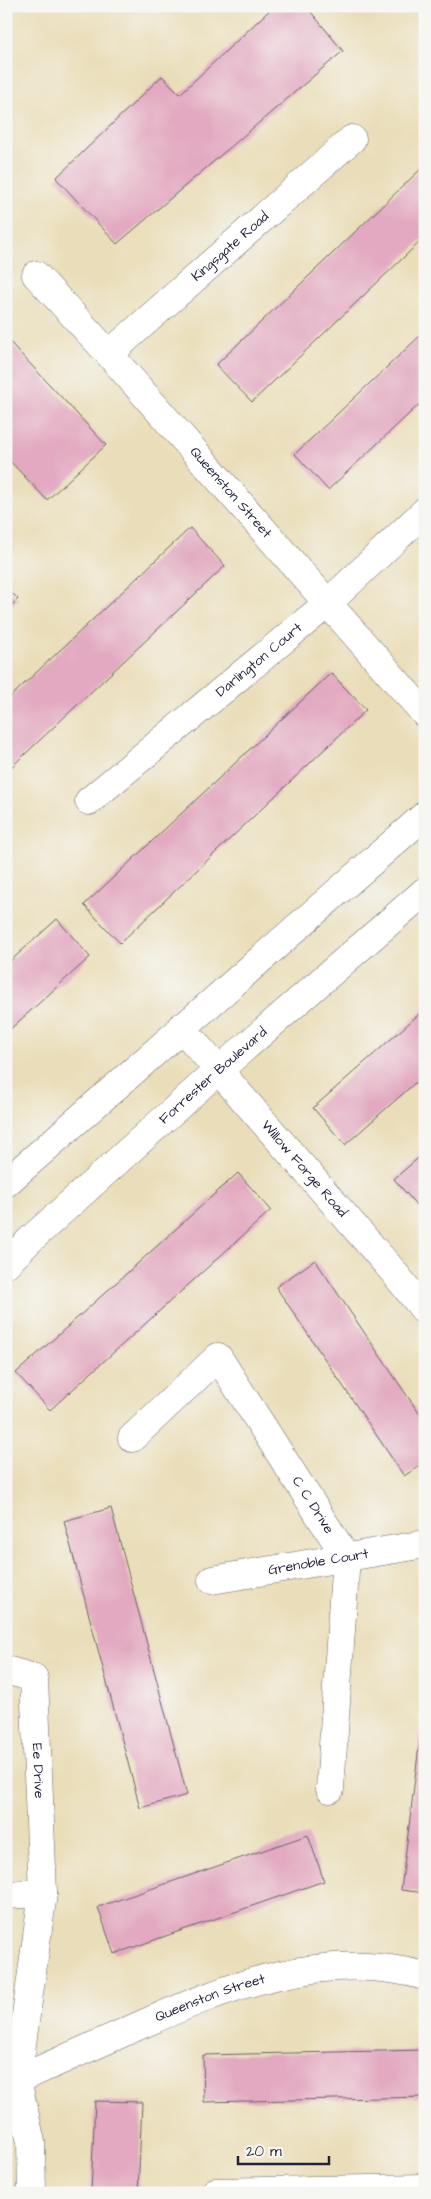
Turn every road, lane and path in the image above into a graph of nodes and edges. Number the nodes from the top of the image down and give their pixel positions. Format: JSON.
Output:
{"nodes":[{"id":1,"x":352,"y":139,"type":"dead end"},
{"id":2,"x":36,"y":275,"type":"dead end"},
{"id":3,"x":109,"y":354,"type":"junction"},
{"id":4,"x":425,"y":511,"type":"edge"},
{"id":5,"x":328,"y":603,"type":"junction"},
{"id":6,"x":425,"y":714,"type":"edge"},
{"id":7,"x":89,"y":802,"type":"dead end"},
{"id":8,"x":425,"y":815,"type":"edge"},
{"id":9,"x":425,"y":891,"type":"edge"},
{"id":10,"x":181,"y":1028,"type":"junction"},
{"id":11,"x":219,"y":1070,"type":"junction"},
{"id":12,"x":6,"y":1183,"type":"edge"},
{"id":13,"x":6,"y":1264,"type":"edge"},
{"id":14,"x":425,"y":1311,"type":"edge"},
{"id":15,"x":132,"y":1438,"type":"dead end"},
{"id":16,"x":425,"y":1544,"type":"edge"},
{"id":17,"x":346,"y":1557,"type":"junction"},
{"id":18,"x":212,"y":1580,"type":"dead end"},
{"id":19,"x":6,"y":1670,"type":"edge"},
{"id":20,"x":330,"y":1789,"type":"dead end"},
{"id":21,"x":43,"y":1893,"type":"junction"},
{"id":22,"x":6,"y":1896,"type":"edge"},
{"id":23,"x":425,"y":1976,"type":"edge"},
{"id":24,"x":12,"y":2080,"type":"edge"},
{"id":25,"x":425,"y":2188,"type":"edge"},
{"id":26,"x":214,"y":2192,"type":"edge"},
{"id":27,"x":32,"y":2193,"type":"edge"}],
"edges":[{"from":1,"to":3,"type":"street","name":"Kingsgate Road"},
{"from":2,"to":3,"type":"street","name":"Queenston Street"},
{"from":3,"to":5,"type":"street","name":"Queenston Street"},
{"from":4,"to":5,"type":"street","name":"Darlington Court"},
{"from":5,"to":6,"type":"street","name":"Queenston Street"},
{"from":5,"to":7,"type":"street","name":"Darlington Court"},
{"from":8,"to":10,"type":"street"},
{"from":9,"to":11,"type":"street","name":"Forrester Boulevard"},
{"from":10,"to":11,"type":"street","name":"Willow Forge Road"},
{"from":10,"to":12,"type":"street"},
{"from":11,"to":13,"type":"street","name":"Forrester Boulevard"},
{"from":11,"to":14,"type":"street","name":"Willow Forge Road"},
{"from":15,"to":17,"type":"street","name":"C C Drive"},
{"from":16,"to":17,"type":"street","name":"Grenoble Court"},
{"from":17,"to":18,"type":"street","name":"Grenoble Court"},
{"from":17,"to":20,"type":"street"},
{"from":19,"to":21,"type":"street","name":"Ee Drive"},
{"from":21,"to":22,"type":"street"},
{"from":21,"to":24,"type":"street","name":"Ee Drive"},
{"from":23,"to":24,"type":"street","name":"Queenston Street"},
{"from":24,"to":27,"type":"street"},
{"from":25,"to":26,"type":"street"}]}
